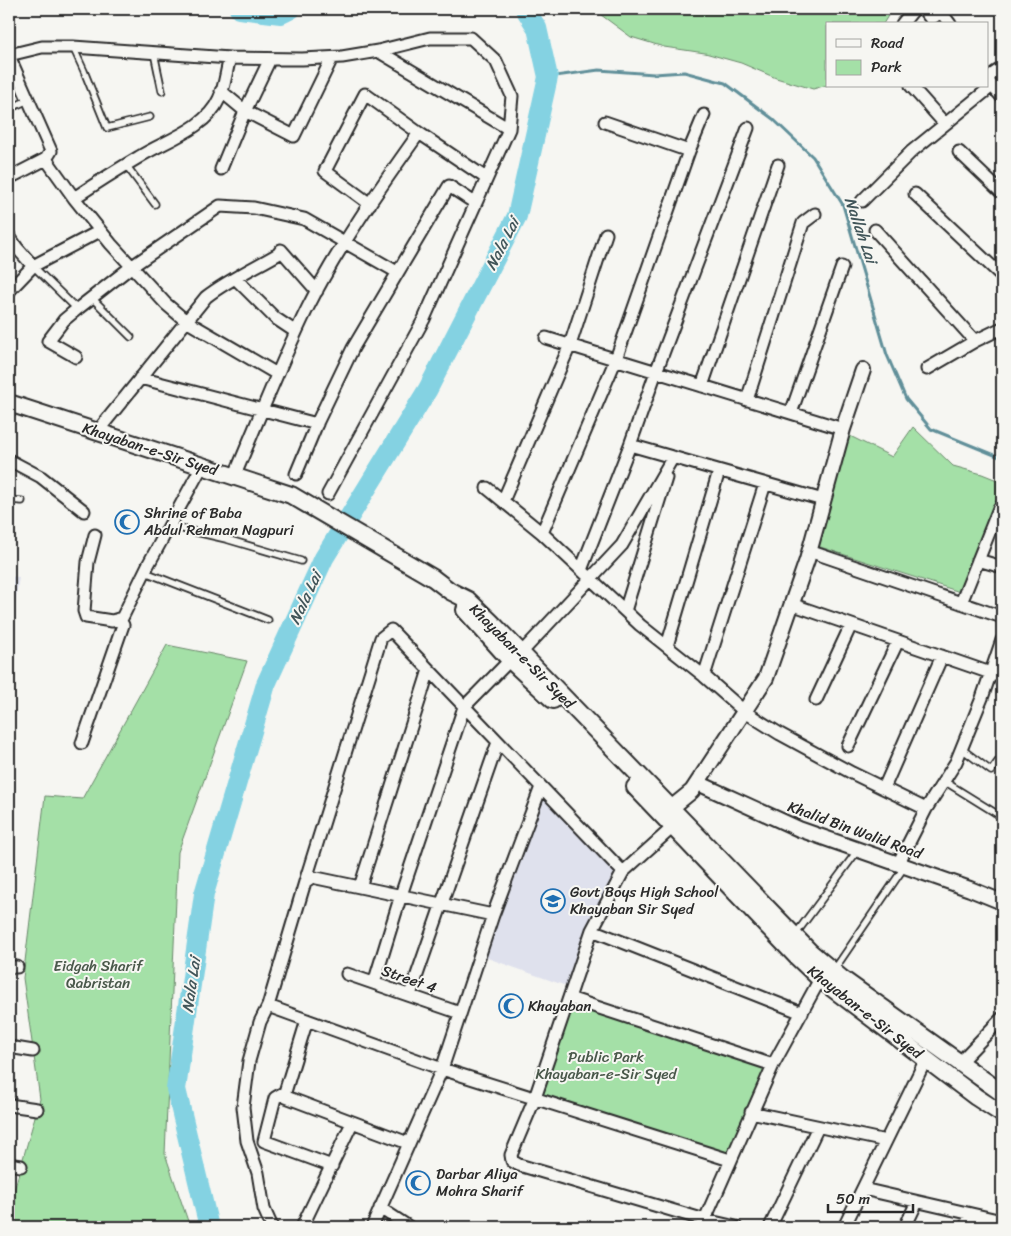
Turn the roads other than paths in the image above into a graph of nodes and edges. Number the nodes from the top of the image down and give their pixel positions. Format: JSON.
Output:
{"nodes":[{"id":1,"x":914,"y":9,"type":"edge"},
{"id":2,"x":924,"y":9,"type":"edge"},
{"id":3,"x":904,"y":22,"type":"edge"},
{"id":4,"x":948,"y":22,"type":"edge"},
{"id":5,"x":73,"y":47,"type":"junction"},
{"id":6,"x":378,"y":51,"type":"junction"},
{"id":7,"x":154,"y":53,"type":"junction"},
{"id":8,"x":9,"y":55,"type":"edge"},
{"id":9,"x":230,"y":58,"type":"junction"},
{"id":10,"x":332,"y":58,"type":"junction"},
{"id":11,"x":270,"y":59,"type":"junction"},
{"id":12,"x":1002,"y":68,"type":"edge"},
{"id":13,"x":989,"y":82,"type":"edge"},
{"id":14,"x":913,"y":88,"type":"edge"},
{"id":15,"x":983,"y":88,"type":"edge"},
{"id":16,"x":162,"y":91,"type":"dead end"},
{"id":17,"x":221,"y":91,"type":"junction"},
{"id":18,"x":1002,"y":97,"type":"edge"},
{"id":19,"x":28,"y":100,"type":"junction"},
{"id":20,"x":9,"y":110,"type":"edge"},
{"id":21,"x":245,"y":111,"type":"junction"},
{"id":22,"x":704,"y":115,"type":"dead end"},
{"id":23,"x":150,"y":117,"type":"dead end"},
{"id":24,"x":605,"y":122,"type":"dead end"},
{"id":25,"x":945,"y":124,"type":"junction"},
{"id":26,"x":748,"y":128,"type":"dead end"},
{"id":27,"x":509,"y":129,"type":"junction"},
{"id":28,"x":419,"y":133,"type":"junction"},
{"id":29,"x":689,"y":150,"type":"junction"},
{"id":30,"x":959,"y":152,"type":"dead end"},
{"id":31,"x":46,"y":159,"type":"junction"},
{"id":32,"x":126,"y":165,"type":"junction"},
{"id":33,"x":778,"y":165,"type":"dead end"},
{"id":34,"x":220,"y":169,"type":"dead end"},
{"id":35,"x":9,"y":178,"type":"edge"},
{"id":36,"x":486,"y":178,"type":"junction"},
{"id":37,"x":1002,"y":193,"type":"edge"},
{"id":38,"x":915,"y":194,"type":"dead end"},
{"id":39,"x":74,"y":198,"type":"junction"},
{"id":40,"x":862,"y":201,"type":"dead end"},
{"id":41,"x":475,"y":203,"type":"junction"},
{"id":42,"x":155,"y":204,"type":"dead end"},
{"id":43,"x":370,"y":204,"type":"junction"},
{"id":44,"x":815,"y":214,"type":"dead end"},
{"id":45,"x":875,"y":230,"type":"dead end"},
{"id":46,"x":100,"y":231,"type":"junction"},
{"id":47,"x":606,"y":234,"type":"dead end"},
{"id":48,"x":9,"y":236,"type":"edge"},
{"id":49,"x":346,"y":241,"type":"junction"},
{"id":50,"x":32,"y":266,"type":"junction"},
{"id":51,"x":131,"y":267,"type":"junction"},
{"id":52,"x":842,"y":267,"type":"dead end"},
{"id":53,"x":397,"y":272,"type":"junction"},
{"id":54,"x":1002,"y":276,"type":"edge"},
{"id":55,"x":235,"y":278,"type":"junction"},
{"id":56,"x":9,"y":291,"type":"edge"},
{"id":57,"x":317,"y":291,"type":"junction"},
{"id":58,"x":92,"y":298,"type":"junction"},
{"id":59,"x":77,"y":309,"type":"junction"},
{"id":60,"x":186,"y":321,"type":"junction"},
{"id":61,"x":1002,"y":328,"type":"edge"},
{"id":62,"x":296,"y":332,"type":"junction"},
{"id":63,"x":131,"y":337,"type":"dead end"},
{"id":64,"x":546,"y":338,"type":"dead end"},
{"id":65,"x":975,"y":341,"type":"junction"},
{"id":66,"x":570,"y":345,"type":"junction"},
{"id":67,"x":76,"y":357,"type":"dead end"},
{"id":68,"x":616,"y":359,"type":"junction"},
{"id":69,"x":928,"y":369,"type":"dead end"},
{"id":70,"x":863,"y":370,"type":"dead end"},
{"id":71,"x":656,"y":372,"type":"junction"},
{"id":72,"x":277,"y":374,"type":"junction"},
{"id":73,"x":140,"y":378,"type":"junction"},
{"id":74,"x":702,"y":386,"type":"junction"},
{"id":75,"x":747,"y":400,"type":"junction"},
{"id":76,"x":9,"y":403,"type":"edge"},
{"id":77,"x":262,"y":410,"type":"junction"},
{"id":78,"x":791,"y":413,"type":"junction"},
{"id":79,"x":317,"y":424,"type":"junction"},
{"id":80,"x":843,"y":429,"type":"junction"},
{"id":81,"x":97,"y":432,"type":"junction"},
{"id":82,"x":630,"y":445,"type":"junction"},
{"id":83,"x":672,"y":457,"type":"junction"},
{"id":84,"x":9,"y":460,"type":"edge"},
{"id":85,"x":202,"y":466,"type":"junction"},
{"id":86,"x":719,"y":470,"type":"junction"},
{"id":87,"x":296,"y":474,"type":"dead end"},
{"id":88,"x":234,"y":476,"type":"junction"},
{"id":89,"x":765,"y":484,"type":"junction"},
{"id":90,"x":487,"y":488,"type":"dead end"},
{"id":91,"x":328,"y":494,"type":"dead end"},
{"id":92,"x":9,"y":500,"type":"edge"},
{"id":93,"x":823,"y":500,"type":"junction"},
{"id":94,"x":22,"y":501,"type":"dead end"},
{"id":95,"x":503,"y":501,"type":"junction"},
{"id":96,"x":1002,"y":510,"type":"edge"},
{"id":97,"x":84,"y":511,"type":"dead end"},
{"id":98,"x":170,"y":526,"type":"junction"},
{"id":99,"x":542,"y":533,"type":"junction"},
{"id":100,"x":95,"y":535,"type":"dead end"},
{"id":101,"x":809,"y":551,"type":"junction"},
{"id":102,"x":978,"y":560,"type":"junction"},
{"id":103,"x":301,"y":561,"type":"dead end"},
{"id":104,"x":1002,"y":567,"type":"edge"},
{"id":105,"x":581,"y":570,"type":"junction"},
{"id":106,"x":145,"y":572,"type":"junction"},
{"id":107,"x":591,"y":579,"type":"junction"},
{"id":108,"x":961,"y":603,"type":"junction"},
{"id":109,"x":792,"y":604,"type":"junction"},
{"id":110,"x":625,"y":611,"type":"junction"},
{"id":111,"x":1002,"y":618,"type":"edge"},
{"id":112,"x":118,"y":619,"type":"junction"},
{"id":113,"x":268,"y":620,"type":"dead end"},
{"id":114,"x":850,"y":625,"type":"junction"},
{"id":115,"x":1002,"y":640,"type":"edge"},
{"id":116,"x":898,"y":641,"type":"junction"},
{"id":117,"x":667,"y":646,"type":"junction"},
{"id":118,"x":515,"y":656,"type":"junction"},
{"id":119,"x":942,"y":656,"type":"junction"},
{"id":120,"x":429,"y":670,"type":"junction"},
{"id":121,"x":990,"y":673,"type":"junction"},
{"id":122,"x":704,"y":676,"type":"junction"},
{"id":123,"x":1002,"y":677,"type":"edge"},
{"id":124,"x":816,"y":700,"type":"dead end"},
{"id":125,"x":464,"y":707,"type":"junction"},
{"id":126,"x":745,"y":712,"type":"junction"},
{"id":127,"x":498,"y":742,"type":"junction"},
{"id":128,"x":82,"y":744,"type":"dead end"},
{"id":129,"x":848,"y":746,"type":"dead end"},
{"id":130,"x":961,"y":748,"type":"junction"},
{"id":131,"x":1002,"y":756,"type":"edge"},
{"id":132,"x":944,"y":781,"type":"junction"},
{"id":133,"x":698,"y":783,"type":"junction"},
{"id":134,"x":541,"y":787,"type":"junction"},
{"id":135,"x":884,"y":788,"type":"junction"},
{"id":136,"x":671,"y":808,"type":"junction"},
{"id":137,"x":926,"y":808,"type":"junction"},
{"id":138,"x":1002,"y":817,"type":"edge"},
{"id":139,"x":673,"y":827,"type":"junction"},
{"id":140,"x":858,"y":850,"type":"junction"},
{"id":141,"x":902,"y":865,"type":"junction"},
{"id":142,"x":623,"y":872,"type":"junction"},
{"id":143,"x":305,"y":882,"type":"junction"},
{"id":144,"x":360,"y":887,"type":"junction"},
{"id":145,"x":401,"y":895,"type":"junction"},
{"id":146,"x":1002,"y":902,"type":"edge"},
{"id":147,"x":442,"y":904,"type":"junction"},
{"id":148,"x":493,"y":915,"type":"junction"},
{"id":149,"x":592,"y":930,"type":"junction"},
{"id":150,"x":794,"y":936,"type":"junction"},
{"id":151,"x":347,"y":974,"type":"dead end"},
{"id":152,"x":826,"y":975,"type":"junction"},
{"id":153,"x":374,"y":983,"type":"junction"},
{"id":154,"x":410,"y":995,"type":"junction"},
{"id":155,"x":569,"y":998,"type":"junction"},
{"id":156,"x":268,"y":1006,"type":"junction"},
{"id":157,"x":460,"y":1013,"type":"junction"},
{"id":158,"x":802,"y":1014,"type":"junction"},
{"id":159,"x":1002,"y":1018,"type":"edge"},
{"id":160,"x":307,"y":1020,"type":"junction"},
{"id":161,"x":9,"y":1047,"type":"edge"},
{"id":162,"x":33,"y":1050,"type":"dead end"},
{"id":163,"x":926,"y":1059,"type":"junction"},
{"id":164,"x":960,"y":1062,"type":"junction"},
{"id":165,"x":773,"y":1065,"type":"junction"},
{"id":166,"x":442,"y":1069,"type":"junction"},
{"id":167,"x":285,"y":1092,"type":"junction"},
{"id":168,"x":1002,"y":1092,"type":"edge"},
{"id":169,"x":535,"y":1098,"type":"junction"},
{"id":170,"x":9,"y":1105,"type":"edge"},
{"id":171,"x":37,"y":1109,"type":"dead end"},
{"id":172,"x":751,"y":1112,"type":"junction"},
{"id":173,"x":1002,"y":1114,"type":"edge"},
{"id":174,"x":352,"y":1123,"type":"junction"},
{"id":175,"x":818,"y":1126,"type":"junction"},
{"id":176,"x":886,"y":1141,"type":"junction"},
{"id":177,"x":408,"y":1143,"type":"junction"},
{"id":178,"x":730,"y":1160,"type":"junction"},
{"id":179,"x":9,"y":1164,"type":"edge"},
{"id":180,"x":21,"y":1166,"type":"dead end"},
{"id":181,"x":332,"y":1166,"type":"junction"},
{"id":182,"x":863,"y":1189,"type":"junction"},
{"id":183,"x":917,"y":1202,"type":"junction"},
{"id":184,"x":380,"y":1208,"type":"junction"},
{"id":185,"x":971,"y":1214,"type":"junction"},
{"id":186,"x":1002,"y":1221,"type":"edge"},
{"id":187,"x":703,"y":1224,"type":"edge"},
{"id":188,"x":272,"y":1227,"type":"edge"},
{"id":189,"x":302,"y":1227,"type":"edge"},
{"id":190,"x":372,"y":1227,"type":"edge"},
{"id":191,"x":409,"y":1227,"type":"edge"},
{"id":192,"x":736,"y":1227,"type":"edge"},
{"id":193,"x":770,"y":1227,"type":"edge"},
{"id":194,"x":844,"y":1227,"type":"edge"},
{"id":195,"x":905,"y":1227,"type":"edge"},
{"id":196,"x":965,"y":1227,"type":"edge"}],
"edges":[{"from":1,"to":3,"type":"street"},
{"from":2,"to":4,"type":"street"},
{"from":5,"to":7,"type":"street"},
{"from":5,"to":8,"type":"street"},
{"from":5,"to":23,"type":"lane"},
{"from":6,"to":10,"type":"street"},
{"from":6,"to":27,"type":"street"},
{"from":6,"to":27,"type":"street"},
{"from":7,"to":9,"type":"street"},
{"from":7,"to":16,"type":"lane"},
{"from":8,"to":19,"type":"street"},
{"from":9,"to":11,"type":"street"},
{"from":9,"to":17,"type":"street"},
{"from":10,"to":11,"type":"street"},
{"from":10,"to":21,"type":"street"},
{"from":11,"to":21,"type":"street"},
{"from":12,"to":13,"type":"street"},
{"from":13,"to":18,"type":"street"},
{"from":14,"to":25,"type":"street"},
{"from":15,"to":25,"type":"street"},
{"from":17,"to":21,"type":"street"},
{"from":17,"to":32,"type":"street"},
{"from":19,"to":20,"type":"lane"},
{"from":19,"to":31,"type":"street"},
{"from":21,"to":34,"type":"street"},
{"from":22,"to":29,"type":"street"},
{"from":24,"to":29,"type":"street"},
{"from":25,"to":40,"type":"street"},
{"from":26,"to":71,"type":"street"},
{"from":27,"to":36,"type":"street"},
{"from":28,"to":36,"type":"street"},
{"from":28,"to":43,"type":"street"},
{"from":28,"to":43,"type":"street"},
{"from":29,"to":68,"type":"street"},
{"from":30,"to":37,"type":"street"},
{"from":31,"to":35,"type":"street"},
{"from":31,"to":39,"type":"street"},
{"from":32,"to":39,"type":"street"},
{"from":32,"to":42,"type":"lane"},
{"from":33,"to":74,"type":"street"},
{"from":36,"to":41,"type":"street"},
{"from":38,"to":54,"type":"street"},
{"from":39,"to":46,"type":"street"},
{"from":41,"to":53,"type":"street"},
{"from":41,"to":91,"type":"street"},
{"from":43,"to":49,"type":"street"},
{"from":44,"to":75,"type":"street"},
{"from":45,"to":65,"type":"street"},
{"from":46,"to":50,"type":"street"},
{"from":46,"to":51,"type":"street"},
{"from":47,"to":66,"type":"street"},
{"from":48,"to":50,"type":"street"},
{"from":49,"to":51,"type":"street"},
{"from":49,"to":53,"type":"street"},
{"from":49,"to":57,"type":"street"},
{"from":50,"to":56,"type":"street"},
{"from":50,"to":59,"type":"lane"},
{"from":51,"to":58,"type":"street"},
{"from":51,"to":60,"type":"street"},
{"from":52,"to":78,"type":"street"},
{"from":53,"to":79,"type":"street"},
{"from":55,"to":57,"type":"street"},
{"from":55,"to":60,"type":"street"},
{"from":55,"to":62,"type":"street"},
{"from":57,"to":62,"type":"street"},
{"from":58,"to":59,"type":"street"},
{"from":58,"to":63,"type":"lane"},
{"from":59,"to":67,"type":"street"},
{"from":60,"to":72,"type":"street"},
{"from":60,"to":73,"type":"street"},
{"from":61,"to":65,"type":"street"},
{"from":62,"to":72,"type":"street"},
{"from":64,"to":66,"type":"street"},
{"from":65,"to":69,"type":"street"},
{"from":66,"to":68,"type":"street"},
{"from":66,"to":95,"type":"street"},
{"from":68,"to":71,"type":"street"},
{"from":68,"to":99,"type":"street"},
{"from":70,"to":80,"type":"street"},
{"from":71,"to":74,"type":"street"},
{"from":71,"to":82,"type":"street"},
{"from":72,"to":77,"type":"street"},
{"from":73,"to":77,"type":"street"},
{"from":73,"to":81,"type":"street"},
{"from":74,"to":75,"type":"street"},
{"from":75,"to":78,"type":"street"},
{"from":76,"to":81,"type":"main road","name":"Khayaban-e-Sir Syed"},
{"from":77,"to":79,"type":"street"},
{"from":77,"to":88,"type":"street"},
{"from":78,"to":80,"type":"street"},
{"from":79,"to":87,"type":"street"},
{"from":80,"to":93,"type":"street"},
{"from":81,"to":85,"type":"main road","name":"Khayaban-e-Sir Syed"},
{"from":82,"to":83,"type":"street"},
{"from":82,"to":105,"type":"street"},
{"from":83,"to":86,"type":"street"},
{"from":83,"to":107,"type":"street"},
{"from":83,"to":110,"type":"street"},
{"from":84,"to":97,"type":"street"},
{"from":85,"to":88,"type":"main road","name":"Khayaban-e-Sir Syed"},
{"from":85,"to":98,"type":"street"},
{"from":86,"to":89,"type":"street"},
{"from":86,"to":117,"type":"street"},
{"from":88,"to":118,"type":"main road","name":"Khayaban-e-Sir Syed"},
{"from":89,"to":93,"type":"street"},
{"from":89,"to":122,"type":"street"},
{"from":90,"to":95,"type":"street"},
{"from":92,"to":94,"type":"lane"},
{"from":93,"to":101,"type":"street"},
{"from":95,"to":99,"type":"street"},
{"from":96,"to":102,"type":"street"},
{"from":98,"to":103,"type":"lane"},
{"from":98,"to":106,"type":"street"},
{"from":99,"to":105,"type":"street"},
{"from":100,"to":112,"type":"street"},
{"from":101,"to":108,"type":"street"},
{"from":101,"to":109,"type":"street"},
{"from":102,"to":104,"type":"street"},
{"from":102,"to":108,"type":"street"},
{"from":105,"to":107,"type":"street"},
{"from":106,"to":112,"type":"street"},
{"from":106,"to":113,"type":"lane"},
{"from":107,"to":110,"type":"street"},
{"from":107,"to":118,"type":"street"},
{"from":108,"to":111,"type":"street"},
{"from":109,"to":114,"type":"street"},
{"from":109,"to":126,"type":"street"},
{"from":110,"to":117,"type":"street"},
{"from":112,"to":128,"type":"street"},
{"from":114,"to":116,"type":"street"},
{"from":114,"to":124,"type":"street"},
{"from":115,"to":121,"type":"street"},
{"from":116,"to":119,"type":"street"},
{"from":116,"to":129,"type":"street"},
{"from":117,"to":122,"type":"street"},
{"from":118,"to":125,"type":"street"},
{"from":118,"to":136,"type":"main road","name":"Khayaban-e-Sir Syed"},
{"from":118,"to":139,"type":"main road","name":"Khayaban-e-Sir Syed"},
{"from":119,"to":121,"type":"street"},
{"from":119,"to":135,"type":"street"},
{"from":120,"to":125,"type":"street"},
{"from":120,"to":143,"type":"street"},
{"from":120,"to":144,"type":"street"},
{"from":121,"to":123,"type":"street"},
{"from":121,"to":130,"type":"street"},
{"from":122,"to":126,"type":"street"},
{"from":125,"to":127,"type":"street"},
{"from":125,"to":145,"type":"street"},
{"from":126,"to":133,"type":"street"},
{"from":126,"to":135,"type":"street"},
{"from":127,"to":134,"type":"street"},
{"from":127,"to":147,"type":"street"},
{"from":130,"to":131,"type":"lane"},
{"from":130,"to":132,"type":"street"},
{"from":132,"to":137,"type":"street"},
{"from":132,"to":138,"type":"lane"},
{"from":133,"to":136,"type":"street"},
{"from":133,"to":140,"type":"street","name":"Khalid Bin Walid Road"},
{"from":134,"to":142,"type":"street"},
{"from":134,"to":148,"type":"street"},
{"from":135,"to":137,"type":"street"},
{"from":136,"to":150,"type":"main road","name":"Khayaban-e-Sir Syed"},
{"from":137,"to":141,"type":"street"},
{"from":139,"to":142,"type":"street"},
{"from":139,"to":152,"type":"main road","name":"Khayaban-e-Sir Syed"},
{"from":140,"to":141,"type":"street","name":"Khalid Bin Walid Road"},
{"from":140,"to":150,"type":"lane"},
{"from":141,"to":146,"type":"street","name":"Khalid Bin Walid Road"},
{"from":141,"to":152,"type":"lane"},
{"from":142,"to":149,"type":"street"},
{"from":143,"to":144,"type":"street"},
{"from":143,"to":156,"type":"street"},
{"from":144,"to":145,"type":"street"},
{"from":145,"to":147,"type":"street"},
{"from":145,"to":153,"type":"street"},
{"from":147,"to":148,"type":"street"},
{"from":147,"to":154,"type":"street"},
{"from":148,"to":157,"type":"street"},
{"from":149,"to":155,"type":"street"},
{"from":149,"to":158,"type":"street"},
{"from":150,"to":152,"type":"main road","name":"Khayaban-e-Sir Syed"},
{"from":151,"to":153,"type":"street","name":"Street 4"},
{"from":152,"to":158,"type":"street"},
{"from":152,"to":163,"type":"main road","name":"Khayaban-e-Sir Syed"},
{"from":152,"to":164,"type":"main road","name":"Khayaban-e-Sir Syed"},
{"from":153,"to":154,"type":"street","name":"Street 4"},
{"from":154,"to":157,"type":"street","name":"Street 4"},
{"from":155,"to":165,"type":"street"},
{"from":155,"to":169,"type":"street"},
{"from":156,"to":160,"type":"street"},
{"from":156,"to":188,"type":"street"},
{"from":157,"to":166,"type":"street"},
{"from":158,"to":165,"type":"street"},
{"from":159,"to":164,"type":"street"},
{"from":160,"to":166,"type":"street"},
{"from":160,"to":167,"type":"street"},
{"from":161,"to":162,"type":"street"},
{"from":163,"to":173,"type":"main road","name":"Khayaban-e-Sir Syed"},
{"from":163,"to":176,"type":"street"},
{"from":164,"to":168,"type":"main road","name":"Khayaban-e-Sir Syed"},
{"from":165,"to":172,"type":"street"},
{"from":166,"to":169,"type":"street"},
{"from":166,"to":177,"type":"street"},
{"from":167,"to":174,"type":"street"},
{"from":167,"to":181,"type":"street"},
{"from":169,"to":178,"type":"street"},
{"from":169,"to":187,"type":"street"},
{"from":170,"to":171,"type":"street"},
{"from":172,"to":175,"type":"street"},
{"from":172,"to":178,"type":"street"},
{"from":174,"to":177,"type":"street"},
{"from":174,"to":181,"type":"street"},
{"from":175,"to":176,"type":"street"},
{"from":175,"to":193,"type":"street"},
{"from":176,"to":182,"type":"street"},
{"from":177,"to":184,"type":"street"},
{"from":178,"to":187,"type":"street"},
{"from":179,"to":180,"type":"street"},
{"from":181,"to":189,"type":"street"},
{"from":182,"to":183,"type":"street"},
{"from":182,"to":194,"type":"street"},
{"from":183,"to":185,"type":"street"},
{"from":183,"to":195,"type":"street"},
{"from":184,"to":190,"type":"street"},
{"from":184,"to":191,"type":"street"},
{"from":185,"to":186,"type":"street"},
{"from":185,"to":196,"type":"street"},
{"from":187,"to":192,"type":"street"}]}
